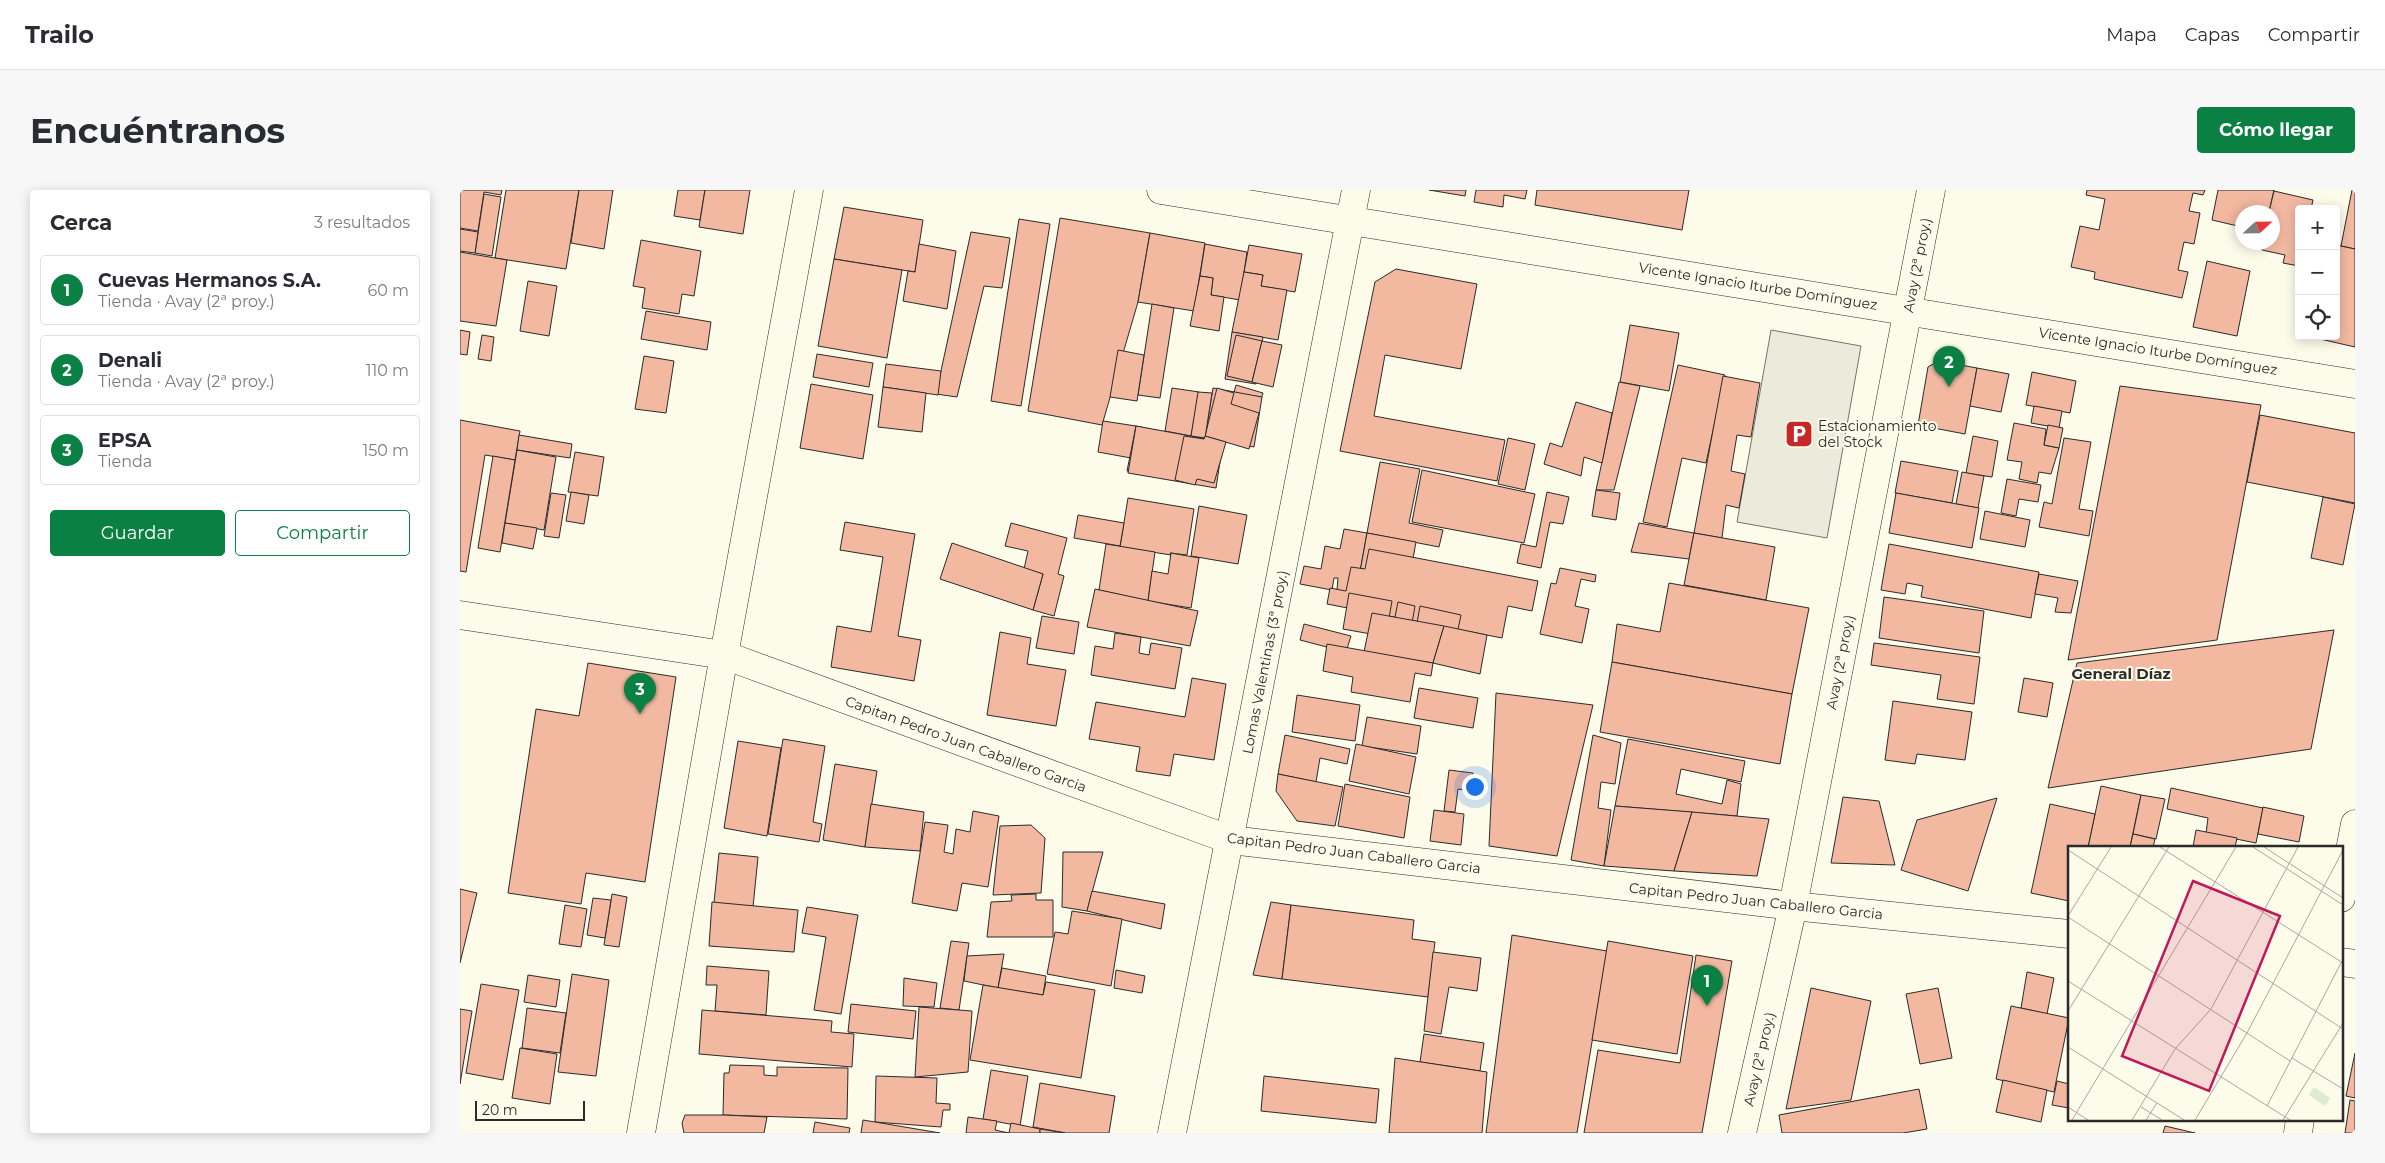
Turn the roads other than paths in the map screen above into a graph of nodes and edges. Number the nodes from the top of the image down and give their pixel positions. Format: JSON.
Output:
{"nodes":[{"id":1,"x":809,"y":190,"type":"edge"},
{"id":2,"x":1161,"y":190,"type":"edge"},
{"id":3,"x":1356,"y":190,"type":"edge"},
{"id":4,"x":1931,"y":190,"type":"edge"},
{"id":5,"x":1350,"y":219,"type":"junction"},
{"id":6,"x":1908,"y":310,"type":"junction"},
{"id":7,"x":2355,"y":384,"type":"edge"},
{"id":8,"x":460,"y":615,"type":"edge"},
{"id":9,"x":724,"y":655,"type":"junction"},
{"id":10,"x":2355,"y":824,"type":"edge"},
{"id":11,"x":1231,"y":840,"type":"junction"},
{"id":12,"x":2342,"y":893,"type":"edge"},
{"id":13,"x":1793,"y":906,"type":"junction"},
{"id":14,"x":2068,"y":934,"type":"edge"},
{"id":15,"x":2342,"y":962,"type":"edge"},
{"id":16,"x":2355,"y":964,"type":"edge"},
{"id":17,"x":2300,"y":1120,"type":"edge"},
{"id":18,"x":641,"y":1133,"type":"edge"},
{"id":19,"x":1172,"y":1133,"type":"edge"},
{"id":20,"x":1742,"y":1133,"type":"edge"},
{"id":21,"x":2298,"y":1133,"type":"edge"}],
"edges":[{"from":1,"to":9,"type":"street"},
{"from":2,"to":5,"type":"street","name":"Vicente Ignacio Iturbe Domínguez"},
{"from":3,"to":5,"type":"street","name":"Lomas Valentinas (3ª proy.)"},
{"from":4,"to":6,"type":"street","name":"Avay (2ª proy.)"},
{"from":5,"to":6,"type":"street","name":"Vicente Ignacio Iturbe Domínguez"},
{"from":5,"to":11,"type":"street","name":"Lomas Valentinas (3ª proy.)"},
{"from":6,"to":7,"type":"street","name":"Vicente Ignacio Iturbe Domínguez"},
{"from":6,"to":13,"type":"street","name":"Avay (2ª proy.)"},
{"from":8,"to":9,"type":"street","name":"Capitan Pedro Juan Caballero Garcia"},
{"from":9,"to":11,"type":"street","name":"Capitan Pedro Juan Caballero Garcia"},
{"from":9,"to":18,"type":"street"},
{"from":10,"to":12,"type":"street"},
{"from":11,"to":13,"type":"street","name":"Capitan Pedro Juan Caballero Garcia"},
{"from":11,"to":19,"type":"street","name":"Lomas Valentinas (3ª proy.)"},
{"from":13,"to":14,"type":"street","name":"Capitan Pedro Juan Caballero Garcia"},
{"from":13,"to":20,"type":"street","name":"Avay (2ª proy.)"},
{"from":15,"to":16,"type":"street"},
{"from":17,"to":21,"type":"street"}]}
